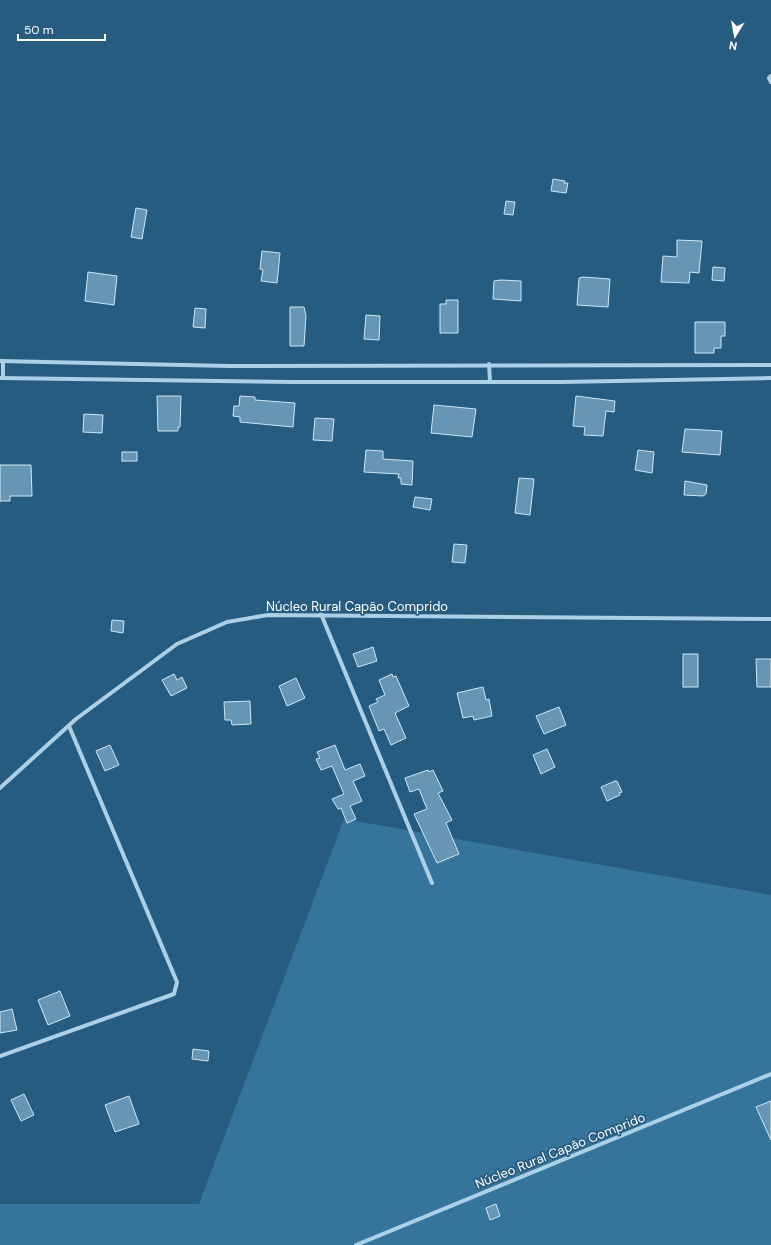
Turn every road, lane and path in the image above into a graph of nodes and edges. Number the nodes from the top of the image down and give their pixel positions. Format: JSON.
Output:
{"nodes":[{"id":1,"x":771,"y":76,"type":"edge"},
{"id":2,"x":771,"y":82,"type":"edge"},
{"id":3,"x":2,"y":361,"type":"edge"},
{"id":4,"x":489,"y":364,"type":"junction"},
{"id":5,"x":771,"y":364,"type":"edge"},
{"id":6,"x":2,"y":378,"type":"edge"},
{"id":7,"x":771,"y":378,"type":"edge"},
{"id":8,"x":490,"y":382,"type":"junction"},
{"id":9,"x":321,"y":614,"type":"junction"},
{"id":10,"x":771,"y":618,"type":"edge"},
{"id":11,"x":69,"y":726,"type":"junction"},
{"id":12,"x":0,"y":788,"type":"edge"},
{"id":13,"x":432,"y":882,"type":"dead end"},
{"id":14,"x":0,"y":1056,"type":"edge"},
{"id":15,"x":771,"y":1074,"type":"edge"},
{"id":16,"x":356,"y":1245,"type":"edge"}],
"edges":[{"from":1,"to":2,"type":"street"},
{"from":3,"to":4,"type":"street"},
{"from":3,"to":6,"type":"street"},
{"from":4,"to":5,"type":"street"},
{"from":4,"to":8,"type":"street"},
{"from":6,"to":8,"type":"street"},
{"from":7,"to":8,"type":"street"},
{"from":9,"to":10,"type":"street","name":"Núcleo Rural Capão Comprido"},
{"from":9,"to":11,"type":"street","name":"Núcleo Rural Capão Comprido"},
{"from":9,"to":13,"type":"street"},
{"from":11,"to":12,"type":"street","name":"Núcleo Rural Capão Comprido"},
{"from":11,"to":14,"type":"street"},
{"from":15,"to":16,"type":"street","name":"Núcleo Rural Capão Comprido"}]}
